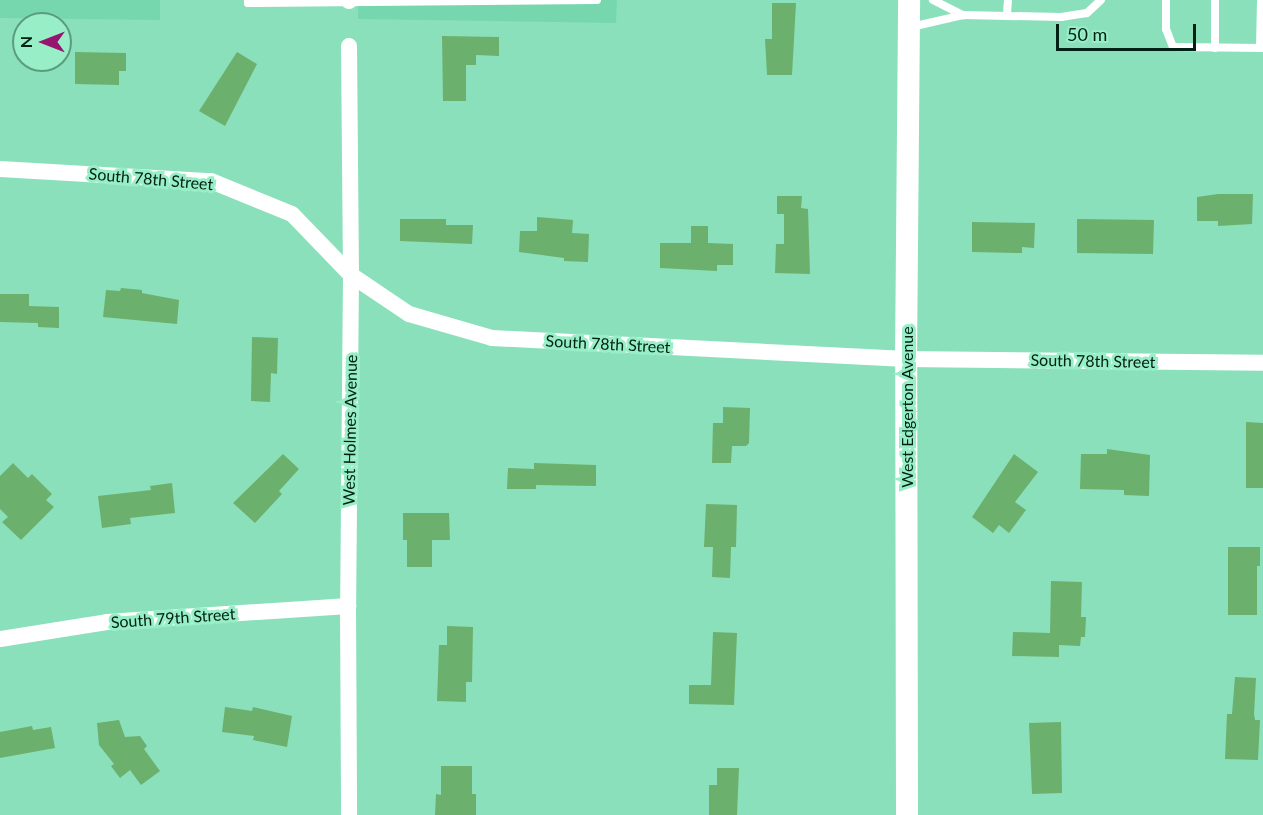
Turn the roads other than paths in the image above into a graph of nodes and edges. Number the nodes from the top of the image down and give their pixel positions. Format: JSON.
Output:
{"nodes":[{"id":1,"x":248,"y":0,"type":"edge"},
{"id":2,"x":396,"y":0,"type":"edge"},
{"id":3,"x":597,"y":0,"type":"edge"},
{"id":4,"x":909,"y":0,"type":"edge"},
{"id":5,"x":933,"y":0,"type":"edge"},
{"id":6,"x":1008,"y":0,"type":"edge"},
{"id":7,"x":1101,"y":0,"type":"edge"},
{"id":8,"x":1166,"y":0,"type":"edge"},
{"id":9,"x":1215,"y":0,"type":"edge"},
{"id":10,"x":1261,"y":0,"type":"edge"},
{"id":11,"x":349,"y":1,"type":"edge"},
{"id":12,"x":1007,"y":14,"type":"junction"},
{"id":13,"x":963,"y":15,"type":"junction"},
{"id":14,"x":910,"y":27,"type":"junction"},
{"id":15,"x":349,"y":45,"type":"dead end"},
{"id":16,"x":1215,"y":48,"type":"junction"},
{"id":17,"x":1262,"y":48,"type":"edge"},
{"id":18,"x":0,"y":169,"type":"edge"},
{"id":19,"x":351,"y":275,"type":"junction"},
{"id":20,"x":906,"y":359,"type":"junction"},
{"id":21,"x":1263,"y":363,"type":"edge"},
{"id":22,"x":348,"y":606,"type":"junction"},
{"id":23,"x":0,"y":639,"type":"edge"},
{"id":24,"x":349,"y":815,"type":"edge"},
{"id":25,"x":908,"y":815,"type":"edge"}],
"edges":[{"from":1,"to":11,"type":"lane"},
{"from":2,"to":3,"type":"lane"},
{"from":2,"to":11,"type":"lane"},
{"from":4,"to":14,"type":"street","name":"West Edgerton Avenue"},
{"from":5,"to":13,"type":"lane"},
{"from":6,"to":12,"type":"lane"},
{"from":7,"to":12,"type":"lane"},
{"from":8,"to":16,"type":"lane"},
{"from":9,"to":16,"type":"lane"},
{"from":10,"to":17,"type":"lane"},
{"from":12,"to":13,"type":"lane"},
{"from":13,"to":14,"type":"lane"},
{"from":14,"to":20,"type":"street","name":"West Edgerton Avenue"},
{"from":15,"to":19,"type":"street","name":"West Holmes Avenue"},
{"from":16,"to":17,"type":"lane"},
{"from":18,"to":19,"type":"street","name":"South 78th Street"},
{"from":19,"to":20,"type":"street","name":"South 78th Street"},
{"from":19,"to":22,"type":"street","name":"West Holmes Avenue"},
{"from":20,"to":21,"type":"street","name":"South 78th Street"},
{"from":20,"to":25,"type":"street","name":"West Edgerton Avenue"},
{"from":22,"to":23,"type":"street","name":"South 79th Street"},
{"from":22,"to":24,"type":"street","name":"West Holmes Avenue"}]}
